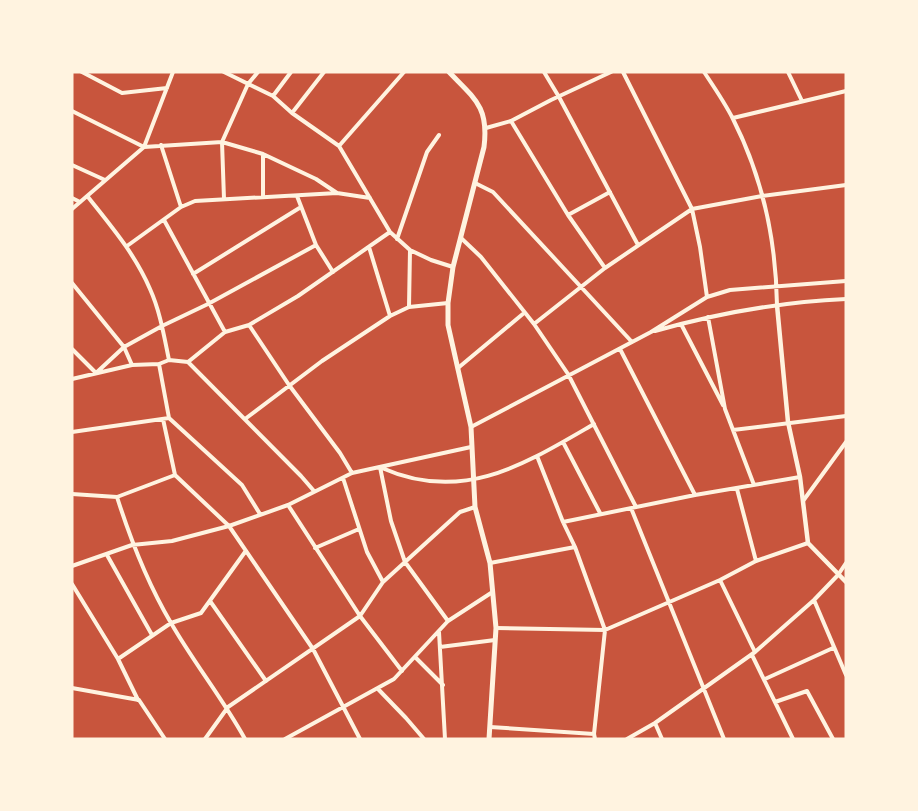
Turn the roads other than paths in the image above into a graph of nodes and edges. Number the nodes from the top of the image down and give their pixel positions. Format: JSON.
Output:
{"nodes":[{"id":1,"x":82,"y":72,"type":"edge"},
{"id":2,"x":173,"y":72,"type":"edge"},
{"id":3,"x":224,"y":72,"type":"edge"},
{"id":4,"x":258,"y":72,"type":"edge"},
{"id":5,"x":291,"y":72,"type":"edge"},
{"id":6,"x":324,"y":72,"type":"edge"},
{"id":7,"x":404,"y":72,"type":"edge"},
{"id":8,"x":449,"y":72,"type":"edge"},
{"id":9,"x":543,"y":72,"type":"edge"},
{"id":10,"x":611,"y":72,"type":"edge"},
{"id":11,"x":623,"y":72,"type":"edge"},
{"id":12,"x":704,"y":72,"type":"edge"},
{"id":13,"x":788,"y":72,"type":"edge"},
{"id":14,"x":248,"y":84,"type":"junction"},
{"id":15,"x":167,"y":88,"type":"junction"},
{"id":16,"x":846,"y":91,"type":"edge"},
{"id":17,"x":273,"y":96,"type":"junction"},
{"id":18,"x":559,"y":97,"type":"junction"},
{"id":19,"x":802,"y":101,"type":"junction"},
{"id":20,"x":72,"y":111,"type":"edge"},
{"id":21,"x":292,"y":113,"type":"junction"},
{"id":22,"x":733,"y":118,"type":"junction"},
{"id":23,"x":511,"y":121,"type":"junction"},
{"id":24,"x":486,"y":128,"type":"junction"},
{"id":25,"x":439,"y":135,"type":"dead end"},
{"id":26,"x":222,"y":142,"type":"junction"},
{"id":27,"x":161,"y":145,"type":"junction"},
{"id":28,"x":339,"y":146,"type":"junction"},
{"id":29,"x":144,"y":147,"type":"junction"},
{"id":30,"x":263,"y":154,"type":"junction"},
{"id":31,"x":72,"y":165,"type":"edge"},
{"id":32,"x":105,"y":180,"type":"junction"},
{"id":33,"x":474,"y":183,"type":"junction"},
{"id":34,"x":846,"y":185,"type":"edge"},
{"id":35,"x":610,"y":192,"type":"junction"},
{"id":36,"x":337,"y":194,"type":"junction"},
{"id":37,"x":297,"y":196,"type":"junction"},
{"id":38,"x":762,"y":196,"type":"junction"},
{"id":39,"x":88,"y":197,"type":"junction"},
{"id":40,"x":263,"y":197,"type":"junction"},
{"id":41,"x":72,"y":198,"type":"edge"},
{"id":42,"x":370,"y":198,"type":"junction"},
{"id":43,"x":224,"y":199,"type":"junction"},
{"id":44,"x":80,"y":202,"type":"junction"},
{"id":45,"x":181,"y":207,"type":"junction"},
{"id":46,"x":301,"y":207,"type":"junction"},
{"id":47,"x":72,"y":209,"type":"edge"},
{"id":48,"x":692,"y":209,"type":"junction"},
{"id":49,"x":568,"y":215,"type":"junction"},
{"id":50,"x":164,"y":220,"type":"junction"},
{"id":51,"x":390,"y":232,"type":"junction"},
{"id":52,"x":460,"y":237,"type":"junction"},
{"id":53,"x":397,"y":239,"type":"junction"},
{"id":54,"x":316,"y":245,"type":"junction"},
{"id":55,"x":638,"y":245,"type":"junction"},
{"id":56,"x":127,"y":246,"type":"junction"},
{"id":57,"x":369,"y":247,"type":"junction"},
{"id":58,"x":410,"y":250,"type":"junction"},
{"id":59,"x":453,"y":267,"type":"junction"},
{"id":60,"x":605,"y":268,"type":"junction"},
{"id":61,"x":333,"y":272,"type":"junction"},
{"id":62,"x":193,"y":274,"type":"junction"},
{"id":63,"x":846,"y":281,"type":"edge"},
{"id":64,"x":72,"y":283,"type":"edge"},
{"id":65,"x":777,"y":286,"type":"junction"},
{"id":66,"x":582,"y":287,"type":"junction"},
{"id":67,"x":707,"y":297,"type":"junction"},
{"id":68,"x":846,"y":299,"type":"edge"},
{"id":69,"x":448,"y":303,"type":"junction"},
{"id":70,"x":208,"y":304,"type":"junction"},
{"id":71,"x":777,"y":305,"type":"junction"},
{"id":72,"x":409,"y":307,"type":"junction"},
{"id":73,"x":524,"y":313,"type":"junction"},
{"id":74,"x":390,"y":316,"type":"junction"},
{"id":75,"x":708,"y":316,"type":"junction"},
{"id":76,"x":681,"y":323,"type":"junction"},
{"id":77,"x":534,"y":324,"type":"junction"},
{"id":78,"x":249,"y":325,"type":"junction"},
{"id":79,"x":162,"y":326,"type":"junction"},
{"id":80,"x":225,"y":332,"type":"junction"},
{"id":81,"x":651,"y":332,"type":"junction"},
{"id":82,"x":632,"y":342,"type":"junction"},
{"id":83,"x":124,"y":347,"type":"junction"},
{"id":84,"x":620,"y":349,"type":"junction"},
{"id":85,"x":72,"y":350,"type":"edge"},
{"id":86,"x":169,"y":360,"type":"junction"},
{"id":87,"x":188,"y":362,"type":"junction"},
{"id":88,"x":159,"y":364,"type":"junction"},
{"id":89,"x":132,"y":365,"type":"junction"},
{"id":90,"x":458,"y":368,"type":"junction"},
{"id":91,"x":96,"y":373,"type":"junction"},
{"id":92,"x":568,"y":374,"type":"junction"},
{"id":93,"x":72,"y":379,"type":"edge"},
{"id":94,"x":289,"y":385,"type":"junction"},
{"id":95,"x":726,"y":411,"type":"junction"},
{"id":96,"x":846,"y":416,"type":"edge"},
{"id":97,"x":169,"y":418,"type":"junction"},
{"id":98,"x":163,"y":419,"type":"junction"},
{"id":99,"x":245,"y":420,"type":"junction"},
{"id":100,"x":788,"y":422,"type":"junction"},
{"id":101,"x":594,"y":424,"type":"junction"},
{"id":102,"x":471,"y":427,"type":"junction"},
{"id":103,"x":733,"y":430,"type":"junction"},
{"id":104,"x":72,"y":432,"type":"edge"},
{"id":105,"x":562,"y":442,"type":"junction"},
{"id":106,"x":846,"y":442,"type":"edge"},
{"id":107,"x":471,"y":447,"type":"junction"},
{"id":108,"x":537,"y":456,"type":"junction"},
{"id":109,"x":380,"y":467,"type":"junction"},
{"id":110,"x":352,"y":473,"type":"junction"},
{"id":111,"x":175,"y":475,"type":"junction"},
{"id":112,"x":800,"y":477,"type":"junction"},
{"id":113,"x":343,"y":478,"type":"junction"},
{"id":114,"x":473,"y":480,"type":"junction"},
{"id":115,"x":754,"y":485,"type":"junction"},
{"id":116,"x":737,"y":489,"type":"junction"},
{"id":117,"x":314,"y":491,"type":"junction"},
{"id":118,"x":72,"y":494,"type":"edge"},
{"id":119,"x":695,"y":495,"type":"junction"},
{"id":120,"x":117,"y":497,"type":"junction"},
{"id":121,"x":802,"y":502,"type":"junction"},
{"id":122,"x":288,"y":505,"type":"junction"},
{"id":123,"x":476,"y":507,"type":"junction"},
{"id":124,"x":634,"y":507,"type":"junction"},
{"id":125,"x":600,"y":513,"type":"junction"},
{"id":126,"x":260,"y":514,"type":"junction"},
{"id":127,"x":563,"y":522,"type":"junction"},
{"id":128,"x":229,"y":526,"type":"junction"},
{"id":129,"x":359,"y":529,"type":"junction"},
{"id":130,"x":808,"y":543,"type":"junction"},
{"id":131,"x":132,"y":544,"type":"junction"},
{"id":132,"x":575,"y":547,"type":"junction"},
{"id":133,"x":315,"y":548,"type":"junction"},
{"id":134,"x":245,"y":552,"type":"junction"},
{"id":135,"x":107,"y":555,"type":"junction"},
{"id":136,"x":756,"y":561,"type":"junction"},
{"id":137,"x":405,"y":562,"type":"junction"},
{"id":138,"x":490,"y":563,"type":"junction"},
{"id":139,"x":846,"y":563,"type":"edge"},
{"id":140,"x":72,"y":566,"type":"edge"},
{"id":141,"x":838,"y":575,"type":"junction"},
{"id":142,"x":720,"y":580,"type":"junction"},
{"id":143,"x":383,"y":582,"type":"junction"},
{"id":144,"x":846,"y":582,"type":"edge"},
{"id":145,"x":72,"y":584,"type":"edge"},
{"id":146,"x":491,"y":593,"type":"junction"},
{"id":147,"x":814,"y":600,"type":"junction"},
{"id":148,"x":210,"y":601,"type":"junction"},
{"id":149,"x":670,"y":601,"type":"junction"},
{"id":150,"x":360,"y":616,"type":"junction"},
{"id":151,"x":448,"y":621,"type":"junction"},
{"id":152,"x":171,"y":623,"type":"junction"},
{"id":153,"x":496,"y":628,"type":"junction"},
{"id":154,"x":605,"y":630,"type":"junction"},
{"id":155,"x":439,"y":631,"type":"junction"},
{"id":156,"x":152,"y":635,"type":"junction"},
{"id":157,"x":495,"y":640,"type":"junction"},
{"id":158,"x":440,"y":647,"type":"junction"},
{"id":159,"x":833,"y":648,"type":"junction"},
{"id":160,"x":313,"y":649,"type":"junction"},
{"id":161,"x":753,"y":654,"type":"junction"},
{"id":162,"x":416,"y":658,"type":"junction"},
{"id":163,"x":118,"y":659,"type":"junction"},
{"id":164,"x":402,"y":672,"type":"junction"},
{"id":165,"x":846,"y":675,"type":"edge"},
{"id":166,"x":765,"y":679,"type":"junction"},
{"id":167,"x":266,"y":681,"type":"junction"},
{"id":168,"x":443,"y":685,"type":"junction"},
{"id":169,"x":72,"y":688,"type":"edge"},
{"id":170,"x":378,"y":689,"type":"junction"},
{"id":171,"x":703,"y":689,"type":"junction"},
{"id":172,"x":139,"y":700,"type":"junction"},
{"id":173,"x":775,"y":702,"type":"junction"},
{"id":174,"x":342,"y":706,"type":"junction"},
{"id":175,"x":228,"y":707,"type":"junction"},
{"id":176,"x":655,"y":723,"type":"junction"},
{"id":177,"x":490,"y":727,"type":"junction"},
{"id":178,"x":595,"y":737,"type":"edge"},
{"id":179,"x":288,"y":738,"type":"edge"},
{"id":180,"x":165,"y":739,"type":"edge"},
{"id":181,"x":205,"y":739,"type":"edge"},
{"id":182,"x":245,"y":739,"type":"edge"},
{"id":183,"x":360,"y":739,"type":"edge"},
{"id":184,"x":424,"y":739,"type":"edge"},
{"id":185,"x":445,"y":739,"type":"edge"},
{"id":186,"x":489,"y":739,"type":"edge"},
{"id":187,"x":627,"y":739,"type":"edge"},
{"id":188,"x":662,"y":739,"type":"edge"},
{"id":189,"x":724,"y":739,"type":"edge"},
{"id":190,"x":793,"y":739,"type":"edge"},
{"id":191,"x":833,"y":739,"type":"edge"}],
"edges":[{"from":1,"to":15,"type":"street"},
{"from":2,"to":15,"type":"street"},
{"from":3,"to":14,"type":"street"},
{"from":4,"to":14,"type":"street"},
{"from":5,"to":17,"type":"street"},
{"from":6,"to":21,"type":"street"},
{"from":7,"to":28,"type":"street"},
{"from":8,"to":24,"type":"main road"},
{"from":9,"to":18,"type":"street"},
{"from":10,"to":18,"type":"street"},
{"from":11,"to":48,"type":"street"},
{"from":12,"to":22,"type":"street"},
{"from":13,"to":19,"type":"street"},
{"from":14,"to":17,"type":"street"},
{"from":14,"to":26,"type":"street"},
{"from":15,"to":29,"type":"street"},
{"from":16,"to":19,"type":"street"},
{"from":17,"to":21,"type":"street"},
{"from":18,"to":23,"type":"street"},
{"from":18,"to":35,"type":"street"},
{"from":19,"to":22,"type":"street"},
{"from":20,"to":29,"type":"street"},
{"from":21,"to":28,"type":"street"},
{"from":22,"to":38,"type":"street"},
{"from":23,"to":24,"type":"street"},
{"from":23,"to":49,"type":"street"},
{"from":24,"to":33,"type":"main road"},
{"from":25,"to":53,"type":"street"},
{"from":26,"to":27,"type":"street"},
{"from":26,"to":30,"type":"street"},
{"from":26,"to":43,"type":"street"},
{"from":27,"to":29,"type":"street"},
{"from":27,"to":45,"type":"street"},
{"from":28,"to":42,"type":"street"},
{"from":29,"to":32,"type":"street"},
{"from":30,"to":36,"type":"street"},
{"from":30,"to":40,"type":"street"},
{"from":31,"to":32,"type":"street"},
{"from":32,"to":39,"type":"street"},
{"from":33,"to":52,"type":"main road"},
{"from":33,"to":66,"type":"street"},
{"from":34,"to":38,"type":"street"},
{"from":35,"to":49,"type":"street"},
{"from":35,"to":55,"type":"street"},
{"from":36,"to":37,"type":"street"},
{"from":36,"to":42,"type":"street"},
{"from":37,"to":40,"type":"street"},
{"from":37,"to":46,"type":"street"},
{"from":38,"to":48,"type":"street"},
{"from":38,"to":65,"type":"street"},
{"from":39,"to":44,"type":"street"},
{"from":39,"to":56,"type":"street"},
{"from":40,"to":43,"type":"street"},
{"from":41,"to":44,"type":"street"},
{"from":42,"to":51,"type":"street"},
{"from":43,"to":45,"type":"street"},
{"from":44,"to":47,"type":"street"},
{"from":45,"to":50,"type":"street"},
{"from":46,"to":54,"type":"street"},
{"from":46,"to":62,"type":"street"},
{"from":48,"to":55,"type":"street"},
{"from":48,"to":67,"type":"street"},
{"from":49,"to":60,"type":"street"},
{"from":50,"to":56,"type":"street"},
{"from":50,"to":62,"type":"street"},
{"from":51,"to":53,"type":"street"},
{"from":51,"to":57,"type":"street"},
{"from":52,"to":59,"type":"main road"},
{"from":52,"to":73,"type":"street"},
{"from":53,"to":58,"type":"street"},
{"from":54,"to":61,"type":"street"},
{"from":54,"to":70,"type":"street"},
{"from":55,"to":60,"type":"street"},
{"from":56,"to":79,"type":"street"},
{"from":57,"to":61,"type":"street"},
{"from":57,"to":74,"type":"street"},
{"from":58,"to":59,"type":"street"},
{"from":58,"to":72,"type":"street"},
{"from":59,"to":69,"type":"main road"},
{"from":60,"to":66,"type":"street"},
{"from":61,"to":78,"type":"street"},
{"from":62,"to":70,"type":"street"},
{"from":63,"to":65,"type":"street"},
{"from":64,"to":83,"type":"street"},
{"from":65,"to":67,"type":"street"},
{"from":65,"to":71,"type":"street"},
{"from":66,"to":77,"type":"street"},
{"from":66,"to":82,"type":"street"},
{"from":67,"to":81,"type":"street"},
{"from":68,"to":71,"type":"street"},
{"from":69,"to":72,"type":"street"},
{"from":69,"to":90,"type":"main road"},
{"from":70,"to":79,"type":"street"},
{"from":70,"to":80,"type":"street"},
{"from":71,"to":75,"type":"street"},
{"from":71,"to":100,"type":"street"},
{"from":72,"to":74,"type":"street"},
{"from":73,"to":77,"type":"street"},
{"from":73,"to":90,"type":"street"},
{"from":74,"to":94,"type":"street"},
{"from":75,"to":76,"type":"street"},
{"from":75,"to":95,"type":"street"},
{"from":76,"to":81,"type":"street"},
{"from":76,"to":95,"type":"street"},
{"from":77,"to":92,"type":"street"},
{"from":78,"to":80,"type":"street"},
{"from":78,"to":94,"type":"street"},
{"from":79,"to":83,"type":"street"},
{"from":79,"to":86,"type":"street"},
{"from":80,"to":87,"type":"street"},
{"from":81,"to":82,"type":"street"},
{"from":82,"to":84,"type":"street"},
{"from":83,"to":89,"type":"street"},
{"from":83,"to":91,"type":"street"},
{"from":84,"to":92,"type":"street"},
{"from":84,"to":119,"type":"street"},
{"from":85,"to":91,"type":"street"},
{"from":86,"to":87,"type":"street"},
{"from":86,"to":88,"type":"street"},
{"from":87,"to":99,"type":"street"},
{"from":88,"to":89,"type":"street"},
{"from":88,"to":97,"type":"street"},
{"from":89,"to":91,"type":"street"},
{"from":90,"to":102,"type":"main road"},
{"from":91,"to":93,"type":"street"},
{"from":92,"to":101,"type":"street"},
{"from":92,"to":102,"type":"street"},
{"from":94,"to":99,"type":"street"},
{"from":94,"to":110,"type":"street"},
{"from":95,"to":103,"type":"street"},
{"from":96,"to":100,"type":"street"},
{"from":97,"to":98,"type":"street"},
{"from":97,"to":126,"type":"street"},
{"from":98,"to":104,"type":"street"},
{"from":98,"to":111,"type":"street"},
{"from":99,"to":117,"type":"street"},
{"from":100,"to":103,"type":"street"},
{"from":100,"to":112,"type":"street"},
{"from":101,"to":105,"type":"street"},
{"from":101,"to":124,"type":"street"},
{"from":102,"to":107,"type":"main road"},
{"from":103,"to":115,"type":"street"},
{"from":105,"to":108,"type":"street"},
{"from":105,"to":125,"type":"street"},
{"from":106,"to":121,"type":"street"},
{"from":107,"to":109,"type":"street"},
{"from":107,"to":114,"type":"main road"},
{"from":108,"to":114,"type":"street"},
{"from":108,"to":127,"type":"street"},
{"from":109,"to":110,"type":"street"},
{"from":109,"to":114,"type":"street"},
{"from":109,"to":137,"type":"street"},
{"from":110,"to":113,"type":"street"},
{"from":111,"to":120,"type":"street"},
{"from":111,"to":128,"type":"street"},
{"from":112,"to":115,"type":"street"},
{"from":112,"to":121,"type":"street"},
{"from":113,"to":117,"type":"street"},
{"from":113,"to":129,"type":"street"},
{"from":114,"to":123,"type":"main road"},
{"from":115,"to":116,"type":"street"},
{"from":116,"to":119,"type":"street"},
{"from":116,"to":136,"type":"street"},
{"from":117,"to":122,"type":"street"},
{"from":118,"to":120,"type":"street"},
{"from":119,"to":124,"type":"street"},
{"from":120,"to":131,"type":"street"},
{"from":121,"to":130,"type":"street"},
{"from":122,"to":126,"type":"street"},
{"from":122,"to":133,"type":"street"},
{"from":123,"to":137,"type":"street"},
{"from":123,"to":138,"type":"main road"},
{"from":124,"to":125,"type":"street"},
{"from":124,"to":149,"type":"street"},
{"from":125,"to":127,"type":"street"},
{"from":126,"to":128,"type":"street"},
{"from":127,"to":132,"type":"street"},
{"from":128,"to":131,"type":"street"},
{"from":128,"to":134,"type":"street"},
{"from":129,"to":133,"type":"street"},
{"from":129,"to":143,"type":"street"},
{"from":130,"to":136,"type":"street"},
{"from":130,"to":141,"type":"street"},
{"from":131,"to":135,"type":"street"},
{"from":131,"to":152,"type":"street"},
{"from":132,"to":138,"type":"street"},
{"from":132,"to":154,"type":"street"},
{"from":133,"to":150,"type":"street"},
{"from":134,"to":148,"type":"street"},
{"from":134,"to":160,"type":"street"},
{"from":135,"to":140,"type":"street"},
{"from":135,"to":156,"type":"street"},
{"from":136,"to":142,"type":"street"},
{"from":137,"to":143,"type":"street"},
{"from":137,"to":151,"type":"street"},
{"from":138,"to":146,"type":"main road"},
{"from":139,"to":141,"type":"street"},
{"from":141,"to":144,"type":"street"},
{"from":141,"to":147,"type":"street"},
{"from":142,"to":149,"type":"street"},
{"from":142,"to":161,"type":"street"},
{"from":143,"to":150,"type":"street"},
{"from":145,"to":163,"type":"street"},
{"from":146,"to":151,"type":"street"},
{"from":146,"to":153,"type":"main road"},
{"from":147,"to":159,"type":"street"},
{"from":147,"to":161,"type":"street"},
{"from":148,"to":152,"type":"street"},
{"from":148,"to":167,"type":"street"},
{"from":149,"to":154,"type":"street"},
{"from":149,"to":171,"type":"street"},
{"from":150,"to":160,"type":"street"},
{"from":150,"to":164,"type":"street"},
{"from":151,"to":155,"type":"street"},
{"from":152,"to":156,"type":"street"},
{"from":152,"to":175,"type":"street"},
{"from":153,"to":154,"type":"street"},
{"from":153,"to":157,"type":"main road"},
{"from":154,"to":178,"type":"street"},
{"from":155,"to":158,"type":"street"},
{"from":155,"to":162,"type":"street"},
{"from":156,"to":163,"type":"street"},
{"from":157,"to":158,"type":"street"},
{"from":157,"to":177,"type":"main road"},
{"from":158,"to":168,"type":"street"},
{"from":159,"to":165,"type":"street"},
{"from":159,"to":166,"type":"street"},
{"from":160,"to":167,"type":"street"},
{"from":160,"to":174,"type":"street"},
{"from":161,"to":166,"type":"street"},
{"from":161,"to":171,"type":"street"},
{"from":162,"to":164,"type":"street"},
{"from":162,"to":168,"type":"street"},
{"from":163,"to":172,"type":"street"},
{"from":164,"to":170,"type":"street"},
{"from":166,"to":173,"type":"street"},
{"from":167,"to":175,"type":"street"},
{"from":168,"to":185,"type":"street"},
{"from":169,"to":172,"type":"street"},
{"from":170,"to":174,"type":"street"},
{"from":170,"to":184,"type":"street"},
{"from":171,"to":176,"type":"street"},
{"from":171,"to":189,"type":"street"},
{"from":172,"to":180,"type":"street"},
{"from":173,"to":190,"type":"street"},
{"from":173,"to":191,"type":"street"},
{"from":174,"to":179,"type":"street"},
{"from":174,"to":183,"type":"street"},
{"from":175,"to":181,"type":"street"},
{"from":175,"to":182,"type":"street"},
{"from":176,"to":187,"type":"street"},
{"from":176,"to":188,"type":"street"},
{"from":177,"to":178,"type":"street"},
{"from":177,"to":186,"type":"main road"}]}
